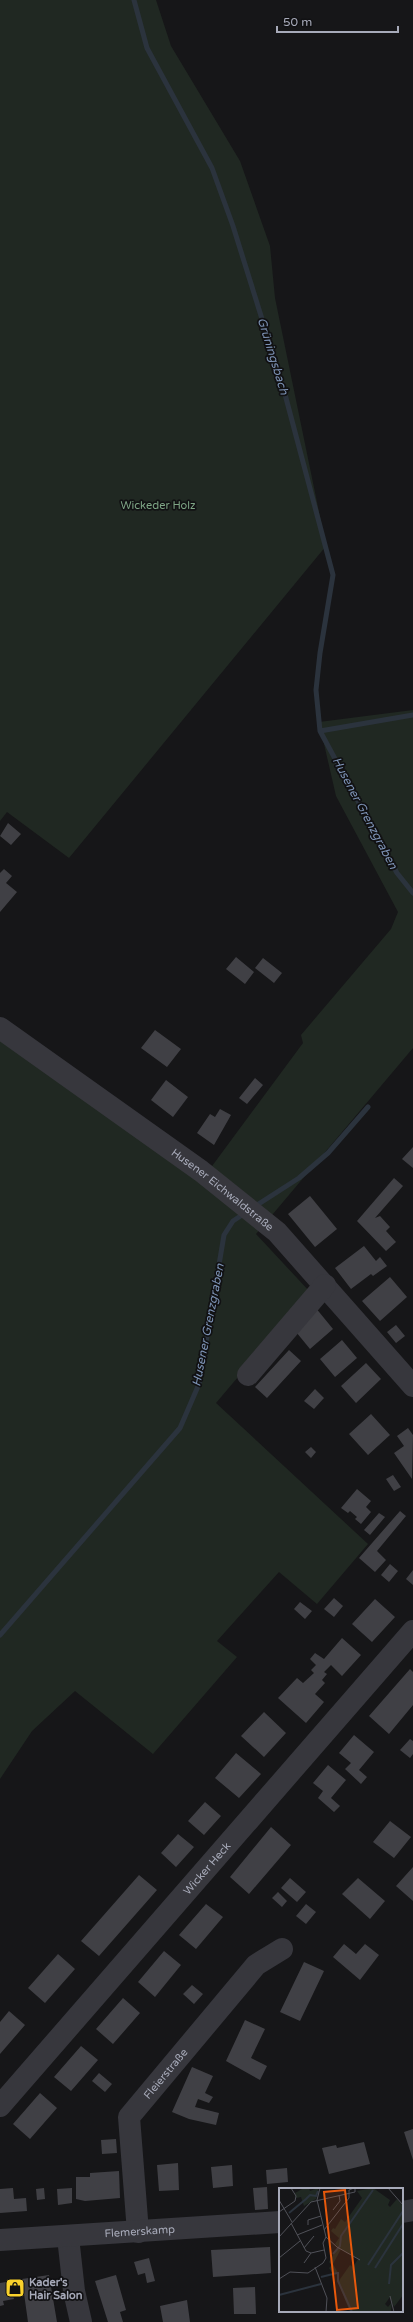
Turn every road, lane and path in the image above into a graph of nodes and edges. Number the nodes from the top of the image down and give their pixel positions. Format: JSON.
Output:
{"nodes":[{"id":1,"x":0,"y":1028,"type":"edge"},
{"id":2,"x":325,"y":1285,"type":"junction"},
{"id":3,"x":248,"y":1376,"type":"dead end"},
{"id":4,"x":413,"y":1386,"type":"edge"},
{"id":5,"x":413,"y":1631,"type":"edge"},
{"id":6,"x":282,"y":1949,"type":"dead end"},
{"id":7,"x":0,"y":2106,"type":"edge"},
{"id":8,"x":413,"y":2210,"type":"edge"},
{"id":9,"x":403,"y":2212,"type":"edge"},
{"id":10,"x":279,"y":2222,"type":"edge"},
{"id":11,"x":138,"y":2232,"type":"junction"},
{"id":12,"x":68,"y":2236,"type":"junction"},
{"id":13,"x":0,"y":2240,"type":"edge"},
{"id":14,"x":81,"y":2322,"type":"edge"}],
"edges":[{"from":1,"to":2,"type":"street","name":"Husener Eichwaldstraße"},
{"from":2,"to":3,"type":"street"},
{"from":2,"to":4,"type":"street","name":"Husener Eichwaldstraße"},
{"from":5,"to":7,"type":"street","name":"Wicker Heck"},
{"from":6,"to":11,"type":"street","name":"Fleierstraße"},
{"from":8,"to":9,"type":"street"},
{"from":10,"to":11,"type":"street","name":"Flemerskamp"},
{"from":11,"to":12,"type":"street","name":"Flemerskamp"},
{"from":12,"to":13,"type":"street","name":"Flemerskamp"},
{"from":12,"to":14,"type":"street"}]}
